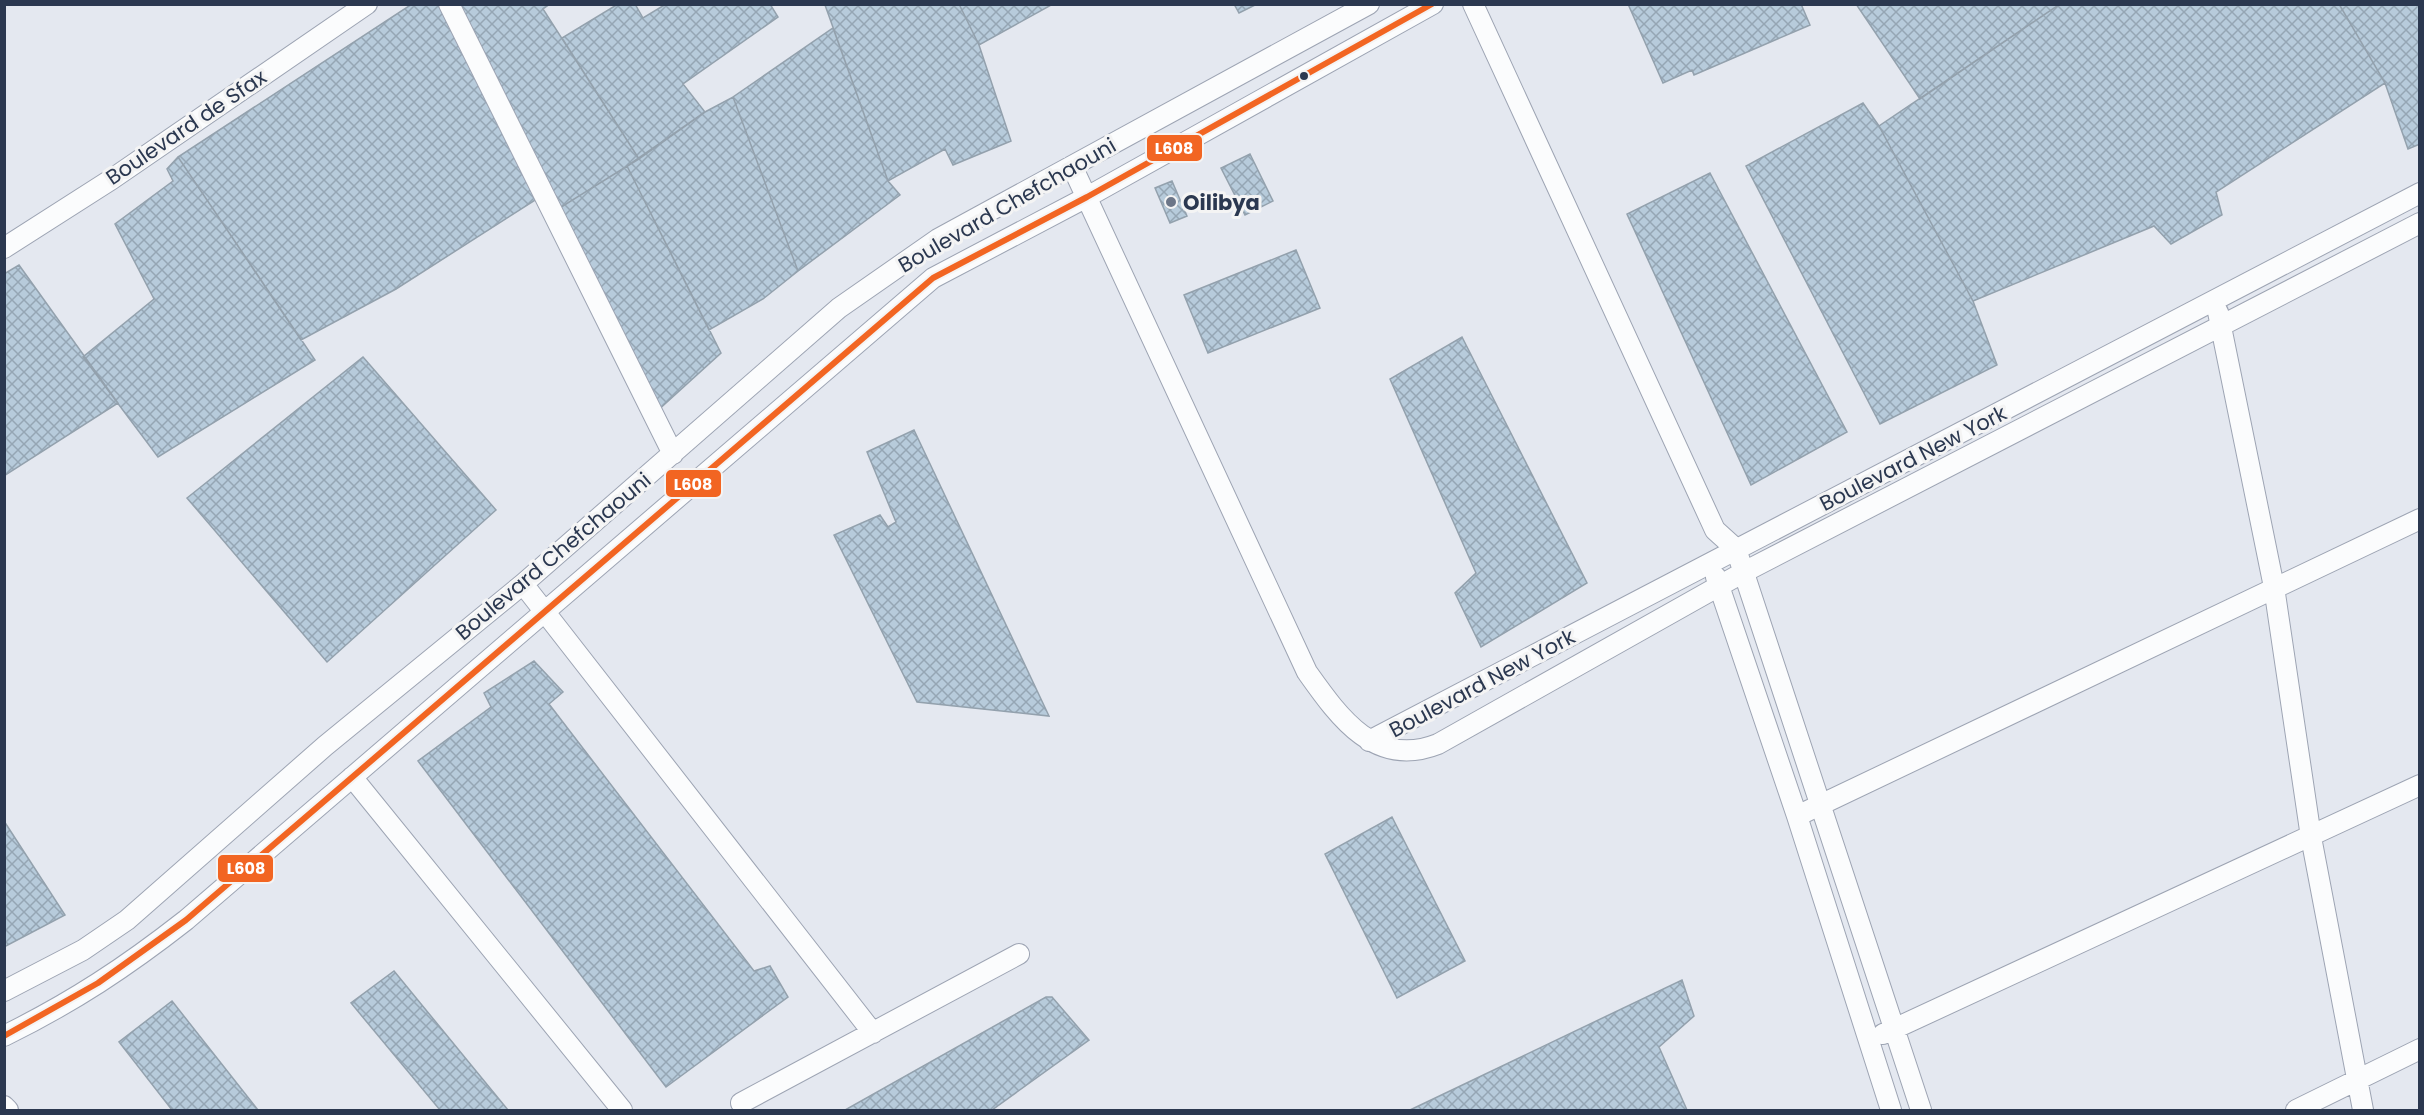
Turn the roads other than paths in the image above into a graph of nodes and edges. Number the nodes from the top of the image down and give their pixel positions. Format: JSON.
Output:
{"nodes":[{"id":1,"x":367,"y":4,"type":"edge"},
{"id":2,"x":449,"y":4,"type":"edge"},
{"id":3,"x":1369,"y":4,"type":"edge"},
{"id":4,"x":1433,"y":4,"type":"edge"},
{"id":5,"x":1473,"y":4,"type":"edge"},
{"id":6,"x":1072,"y":166,"type":"junction"},
{"id":7,"x":2420,"y":193,"type":"edge"},
{"id":8,"x":1087,"y":197,"type":"junction"},
{"id":9,"x":2420,"y":223,"type":"edge"},
{"id":10,"x":4,"y":248,"type":"edge"},
{"id":11,"x":2216,"y":300,"type":"junction"},
{"id":12,"x":2221,"y":324,"type":"junction"},
{"id":13,"x":673,"y":454,"type":"junction"},
{"id":14,"x":2420,"y":519,"type":"edge"},
{"id":15,"x":1715,"y":530,"type":"junction"},
{"id":16,"x":1736,"y":549,"type":"junction"},
{"id":17,"x":1710,"y":562,"type":"junction"},
{"id":18,"x":1744,"y":572,"type":"junction"},
{"id":19,"x":523,"y":584,"type":"junction"},
{"id":20,"x":1719,"y":586,"type":"junction"},
{"id":21,"x":2274,"y":587,"type":"junction"},
{"id":22,"x":546,"y":611,"type":"junction"},
{"id":23,"x":1370,"y":741,"type":"junction"},
{"id":24,"x":352,"y":777,"type":"junction"},
{"id":25,"x":2420,"y":785,"type":"edge"},
{"id":26,"x":1822,"y":805,"type":"junction"},
{"id":27,"x":1797,"y":816,"type":"junction"},
{"id":28,"x":2311,"y":837,"type":"junction"},
{"id":29,"x":1019,"y":954,"type":"dead end"},
{"id":30,"x":4,"y":991,"type":"edge"},
{"id":31,"x":1895,"y":1028,"type":"junction"},
{"id":32,"x":873,"y":1033,"type":"junction"},
{"id":33,"x":4,"y":1036,"type":"edge"},
{"id":34,"x":1870,"y":1039,"type":"junction"},
{"id":35,"x":2420,"y":1049,"type":"edge"},
{"id":36,"x":2357,"y":1080,"type":"junction"},
{"id":37,"x":741,"y":1103,"type":"dead end"},
{"id":38,"x":4,"y":1106,"type":"edge"},
{"id":39,"x":8,"y":1110,"type":"edge"},
{"id":40,"x":622,"y":1110,"type":"edge"},
{"id":41,"x":1891,"y":1110,"type":"edge"},
{"id":42,"x":1921,"y":1110,"type":"edge"},
{"id":43,"x":2296,"y":1110,"type":"edge"},
{"id":44,"x":2363,"y":1110,"type":"edge"}],
"edges":[{"from":1,"to":10,"type":"street","name":"Boulevard de Sfax"},
{"from":2,"to":13,"type":"street"},
{"from":3,"to":6,"type":"street","name":"Boulevard Chefchaouni"},
{"from":4,"to":8,"type":"street","name":"Boulevard Chefchaouni"},
{"from":5,"to":15,"type":"street"},
{"from":6,"to":8,"type":"street"},
{"from":6,"to":13,"type":"street","name":"Boulevard Chefchaouni"},
{"from":7,"to":11,"type":"street","name":"Boulevard New York"},
{"from":8,"to":22,"type":"street","name":"Boulevard Chefchaouni"},
{"from":8,"to":23,"type":"street"},
{"from":9,"to":12,"type":"street","name":"Boulevard New York"},
{"from":11,"to":12,"type":"street"},
{"from":11,"to":16,"type":"street","name":"Boulevard New York"},
{"from":12,"to":18,"type":"street","name":"Boulevard New York"},
{"from":12,"to":21,"type":"street"},
{"from":13,"to":19,"type":"street","name":"Boulevard Chefchaouni"},
{"from":14,"to":21,"type":"street"},
{"from":15,"to":16,"type":"street"},
{"from":15,"to":17,"type":"street"},
{"from":16,"to":17,"type":"street","name":"Boulevard New York"},
{"from":16,"to":18,"type":"street"},
{"from":17,"to":20,"type":"street"},
{"from":17,"to":23,"type":"street","name":"Boulevard New York"},
{"from":18,"to":20,"type":"street","name":"Boulevard New York"},
{"from":18,"to":26,"type":"street"},
{"from":19,"to":22,"type":"street"},
{"from":19,"to":30,"type":"street","name":"Boulevard Chefchaouni"},
{"from":20,"to":23,"type":"street","name":"Boulevard New York"},
{"from":20,"to":27,"type":"street"},
{"from":21,"to":26,"type":"street"},
{"from":21,"to":28,"type":"street"},
{"from":22,"to":24,"type":"street","name":"Boulevard Chefchaouni"},
{"from":22,"to":32,"type":"street"},
{"from":24,"to":33,"type":"street","name":"Boulevard Chefchaouni"},
{"from":24,"to":40,"type":"street"},
{"from":25,"to":28,"type":"street"},
{"from":26,"to":27,"type":"street"},
{"from":26,"to":31,"type":"street"},
{"from":27,"to":34,"type":"street"},
{"from":28,"to":31,"type":"street"},
{"from":28,"to":36,"type":"street"},
{"from":29,"to":32,"type":"street"},
{"from":31,"to":34,"type":"street"},
{"from":31,"to":42,"type":"street"},
{"from":32,"to":37,"type":"street"},
{"from":34,"to":41,"type":"street"},
{"from":35,"to":36,"type":"street"},
{"from":36,"to":43,"type":"street"},
{"from":36,"to":44,"type":"street"},
{"from":38,"to":39,"type":"street"}]}
